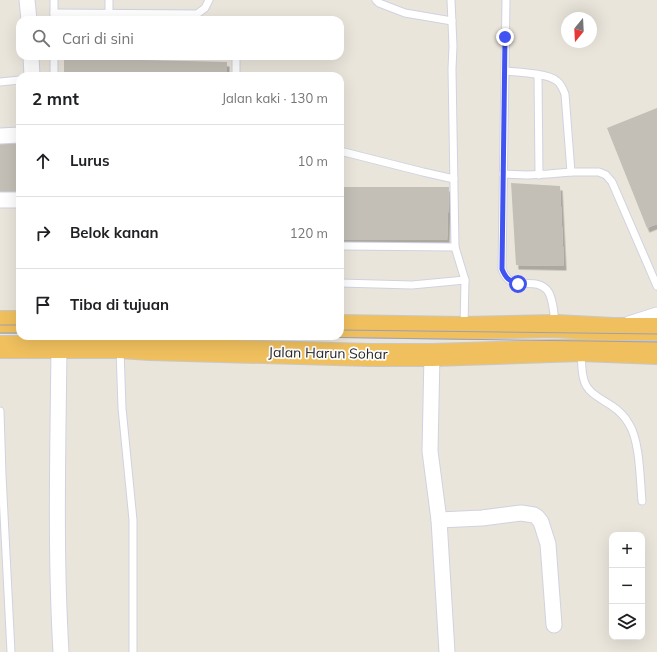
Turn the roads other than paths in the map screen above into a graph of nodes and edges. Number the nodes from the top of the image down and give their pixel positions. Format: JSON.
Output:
{"nodes":[{"id":1,"x":27,"y":0,"type":"edge"},
{"id":2,"x":54,"y":0,"type":"edge"},
{"id":3,"x":109,"y":0,"type":"edge"},
{"id":4,"x":209,"y":0,"type":"edge"},
{"id":5,"x":376,"y":0,"type":"edge"},
{"id":6,"x":451,"y":0,"type":"edge"},
{"id":7,"x":506,"y":0,"type":"edge"},
{"id":8,"x":29,"y":16,"type":"edge"},
{"id":9,"x":54,"y":16,"type":"edge"},
{"id":10,"x":109,"y":16,"type":"edge"},
{"id":11,"x":452,"y":21,"type":"junction"},
{"id":12,"x":31,"y":60,"type":"edge"},
{"id":13,"x":54,"y":60,"type":"edge"},
{"id":14,"x":236,"y":60,"type":"edge"},
{"id":15,"x":505,"y":71,"type":"junction"},
{"id":16,"x":32,"y":72,"type":"edge"},
{"id":17,"x":54,"y":72,"type":"edge"},
{"id":18,"x":236,"y":72,"type":"edge"},
{"id":19,"x":538,"y":75,"type":"junction"},
{"id":20,"x":16,"y":80,"type":"edge"},
{"id":21,"x":0,"y":82,"type":"edge"},
{"id":22,"x":0,"y":136,"type":"edge"},
{"id":23,"x":16,"y":136,"type":"edge"},
{"id":24,"x":344,"y":152,"type":"edge"},
{"id":25,"x":571,"y":172,"type":"junction"},
{"id":26,"x":503,"y":174,"type":"junction"},
{"id":27,"x":539,"y":175,"type":"junction"},
{"id":28,"x":454,"y":179,"type":"junction"},
{"id":29,"x":0,"y":200,"type":"edge"},
{"id":30,"x":16,"y":200,"type":"edge"},
{"id":31,"x":344,"y":246,"type":"edge"},
{"id":32,"x":455,"y":247,"type":"junction"},
{"id":33,"x":465,"y":280,"type":"junction"},
{"id":34,"x":344,"y":283,"type":"edge"},
{"id":35,"x":657,"y":286,"type":"edge"},
{"id":36,"x":657,"y":315,"type":"edge"},
{"id":37,"x":464,"y":319,"type":"junction"},
{"id":38,"x":0,"y":322,"type":"edge"},
{"id":39,"x":16,"y":322,"type":"edge"},
{"id":40,"x":344,"y":326,"type":"edge"},
{"id":41,"x":556,"y":326,"type":"junction"},
{"id":42,"x":613,"y":328,"type":"junction"},
{"id":43,"x":657,"y":329,"type":"edge"},
{"id":44,"x":36,"y":341,"type":"edge"},
{"id":45,"x":0,"y":347,"type":"edge"},
{"id":46,"x":59,"y":347,"type":"junction"},
{"id":47,"x":120,"y":347,"type":"junction"},
{"id":48,"x":581,"y":350,"type":"junction"},
{"id":49,"x":657,"y":352,"type":"edge"},
{"id":50,"x":432,"y":355,"type":"junction"},
{"id":51,"x":0,"y":411,"type":"edge"},
{"id":52,"x":642,"y":501,"type":"dead end"},
{"id":53,"x":439,"y":520,"type":"junction"},
{"id":54,"x":554,"y":624,"type":"dead end"},
{"id":55,"x":11,"y":652,"type":"edge"},
{"id":56,"x":62,"y":652,"type":"edge"},
{"id":57,"x":133,"y":652,"type":"edge"},
{"id":58,"x":447,"y":652,"type":"edge"}],
"edges":[{"from":1,"to":8,"type":"street"},
{"from":2,"to":9,"type":"lane"},
{"from":3,"to":10,"type":"lane"},
{"from":4,"to":10,"type":"lane"},
{"from":5,"to":11,"type":"lane"},
{"from":6,"to":11,"type":"lane"},
{"from":7,"to":15,"type":"lane"},
{"from":9,"to":10,"type":"lane"},
{"from":11,"to":28,"type":"lane"},
{"from":12,"to":16,"type":"street"},
{"from":13,"to":17,"type":"lane"},
{"from":14,"to":18,"type":"lane"},
{"from":15,"to":19,"type":"lane"},
{"from":15,"to":26,"type":"lane"},
{"from":19,"to":25,"type":"lane"},
{"from":19,"to":27,"type":"lane"},
{"from":20,"to":21,"type":"lane"},
{"from":22,"to":23,"type":"street"},
{"from":24,"to":28,"type":"lane"},
{"from":25,"to":27,"type":"lane"},
{"from":25,"to":35,"type":"lane"},
{"from":26,"to":27,"type":"lane"},
{"from":26,"to":41,"type":"lane"},
{"from":28,"to":32,"type":"lane"},
{"from":29,"to":30,"type":"street"},
{"from":31,"to":32,"type":"lane"},
{"from":32,"to":33,"type":"lane"},
{"from":33,"to":34,"type":"lane"},
{"from":33,"to":37,"type":"lane"},
{"from":36,"to":42,"type":"street"},
{"from":37,"to":40,"type":"highway","name":"Jalan Harun Sohar"},
{"from":37,"to":41,"type":"highway","name":"Jalan Harun Sohar"},
{"from":38,"to":39,"type":"highway"},
{"from":41,"to":42,"type":"highway","name":"Jalan Harun Sohar"},
{"from":42,"to":43,"type":"highway","name":"Jalan Harun Sohar"},
{"from":44,"to":45,"type":"highway","name":"Jalan Harun Sohar"},
{"from":44,"to":46,"type":"highway","name":"Jalan Harun Sohar"},
{"from":46,"to":47,"type":"highway","name":"Jalan Harun Sohar"},
{"from":46,"to":56,"type":"street"},
{"from":47,"to":50,"type":"highway","name":"Jalan Harun Sohar"},
{"from":47,"to":57,"type":"lane"},
{"from":48,"to":49,"type":"highway","name":"Jalan Harun Sohar"},
{"from":48,"to":50,"type":"highway","name":"Jalan Harun Sohar"},
{"from":48,"to":52,"type":"lane"},
{"from":50,"to":53,"type":"street"},
{"from":51,"to":55,"type":"lane"},
{"from":53,"to":54,"type":"street"},
{"from":53,"to":58,"type":"street"}]}
